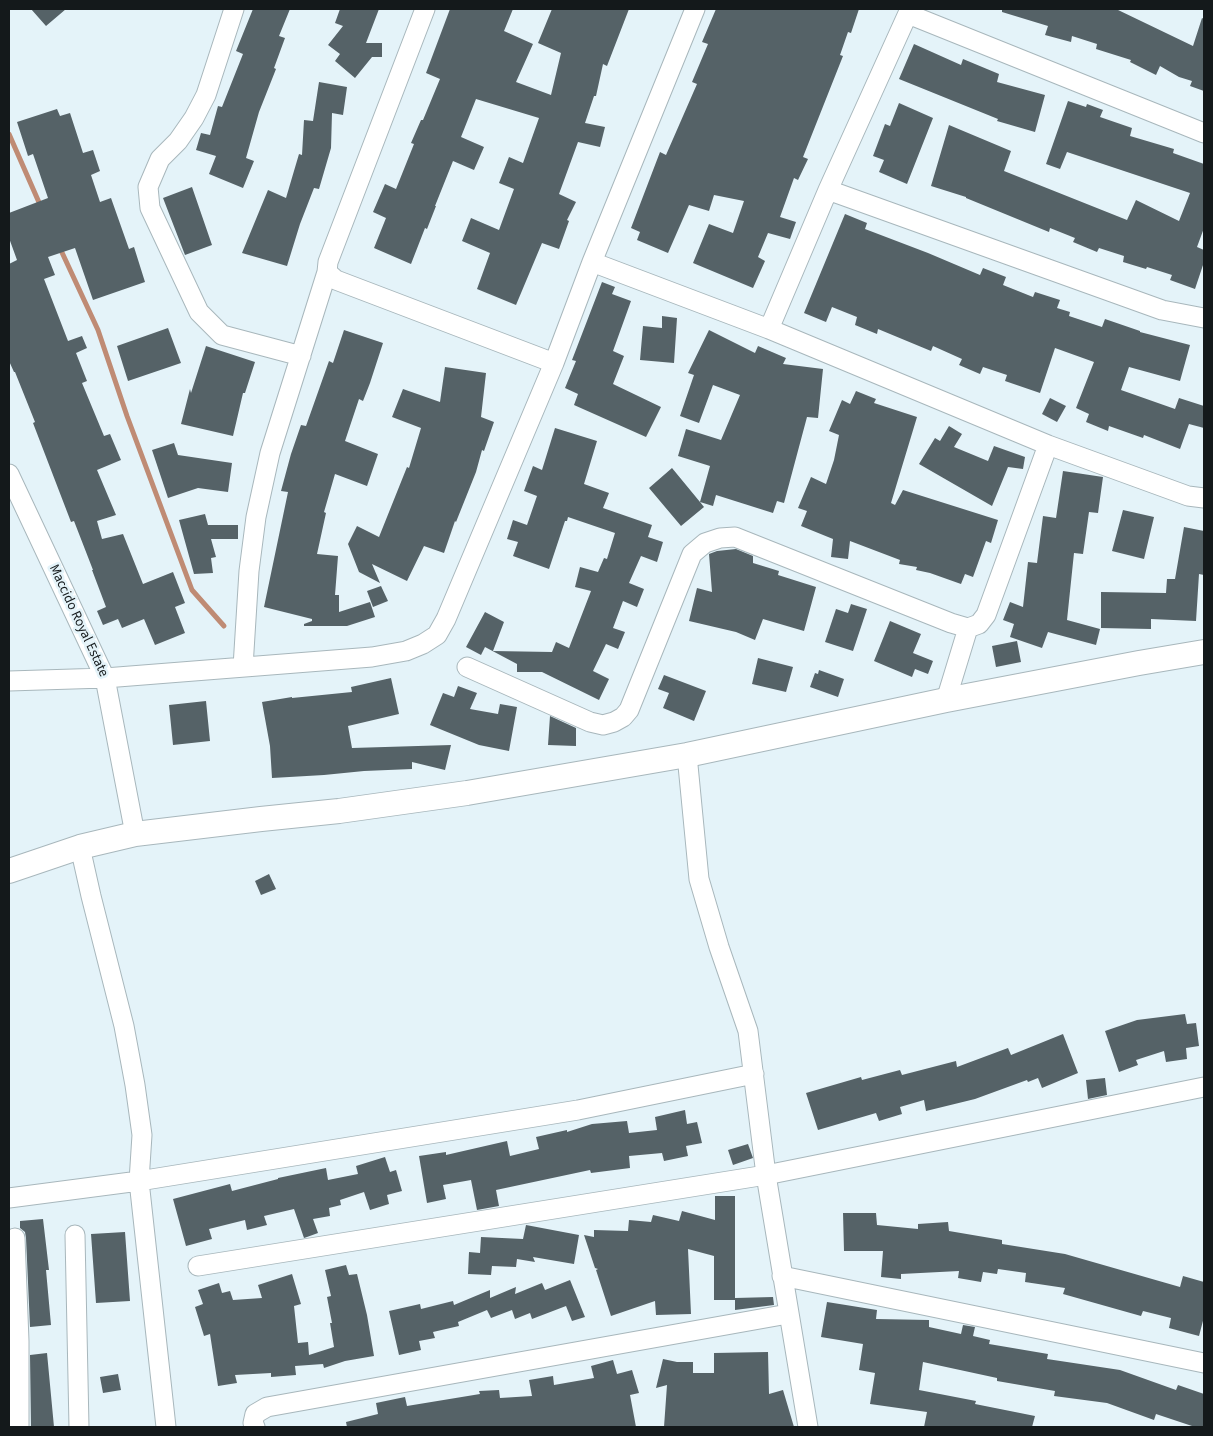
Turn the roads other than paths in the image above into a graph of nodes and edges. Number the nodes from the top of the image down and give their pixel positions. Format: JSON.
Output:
{"nodes":[{"id":1,"x":234,"y":9,"type":"edge"},
{"id":2,"x":425,"y":9,"type":"edge"},
{"id":3,"x":695,"y":9,"type":"edge"},
{"id":4,"x":909,"y":12,"type":"edge"},
{"id":5,"x":1204,"y":133,"type":"edge"},
{"id":6,"x":828,"y":190,"type":"junction"},
{"id":7,"x":592,"y":262,"type":"junction"},
{"id":8,"x":327,"y":272,"type":"junction"},
{"id":9,"x":1204,"y":318,"type":"edge"},
{"id":10,"x":769,"y":330,"type":"junction"},
{"id":11,"x":301,"y":356,"type":"junction"},
{"id":12,"x":554,"y":362,"type":"junction"},
{"id":13,"x":1048,"y":445,"type":"junction"},
{"id":14,"x":9,"y":474,"type":"edge"},
{"id":15,"x":1204,"y":498,"type":"edge"},
{"id":16,"x":968,"y":628,"type":"junction"},
{"id":17,"x":1204,"y":652,"type":"edge"},
{"id":18,"x":243,"y":667,"type":"junction"},
{"id":19,"x":467,"y":667,"type":"dead end"},
{"id":20,"x":105,"y":678,"type":"junction"},
{"id":21,"x":9,"y":681,"type":"edge"},
{"id":22,"x":946,"y":700,"type":"junction"},
{"id":23,"x":687,"y":755,"type":"junction"},
{"id":24,"x":134,"y":834,"type":"junction"},
{"id":25,"x":80,"y":847,"type":"junction"},
{"id":26,"x":9,"y":872,"type":"edge"},
{"id":27,"x":754,"y":1074,"type":"junction"},
{"id":28,"x":1204,"y":1087,"type":"edge"},
{"id":29,"x":766,"y":1175,"type":"junction"},
{"id":30,"x":139,"y":1181,"type":"junction"},
{"id":31,"x":9,"y":1198,"type":"edge"},
{"id":32,"x":75,"y":1235,"type":"dead end"},
{"id":33,"x":15,"y":1238,"type":"dead end"},
{"id":34,"x":198,"y":1266,"type":"dead end"},
{"id":35,"x":782,"y":1276,"type":"junction"},
{"id":36,"x":788,"y":1314,"type":"junction"},
{"id":37,"x":14,"y":1341,"type":"edge"},
{"id":38,"x":1204,"y":1363,"type":"edge"},
{"id":39,"x":19,"y":1427,"type":"edge"},
{"id":40,"x":79,"y":1427,"type":"edge"},
{"id":41,"x":166,"y":1427,"type":"edge"},
{"id":42,"x":255,"y":1427,"type":"edge"},
{"id":43,"x":808,"y":1427,"type":"edge"}],
"edges":[{"from":1,"to":11,"type":"street"},
{"from":2,"to":8,"type":"street"},
{"from":3,"to":7,"type":"street"},
{"from":4,"to":5,"type":"street"},
{"from":4,"to":6,"type":"street"},
{"from":6,"to":9,"type":"street"},
{"from":6,"to":10,"type":"street"},
{"from":7,"to":10,"type":"street"},
{"from":7,"to":12,"type":"street"},
{"from":8,"to":11,"type":"street"},
{"from":8,"to":12,"type":"street"},
{"from":10,"to":13,"type":"street"},
{"from":11,"to":18,"type":"street"},
{"from":12,"to":18,"type":"street"},
{"from":13,"to":15,"type":"street"},
{"from":13,"to":16,"type":"street"},
{"from":14,"to":20,"type":"street","name":"Maccido Royal Estate"},
{"from":16,"to":19,"type":"street"},
{"from":16,"to":22,"type":"street"},
{"from":17,"to":22,"type":"street"},
{"from":18,"to":20,"type":"street"},
{"from":20,"to":21,"type":"street"},
{"from":20,"to":24,"type":"street","name":"Maccido Royal Estate"},
{"from":22,"to":23,"type":"street"},
{"from":23,"to":24,"type":"street"},
{"from":23,"to":27,"type":"street"},
{"from":24,"to":25,"type":"street"},
{"from":25,"to":26,"type":"street"},
{"from":25,"to":30,"type":"street"},
{"from":27,"to":29,"type":"street"},
{"from":27,"to":30,"type":"street"},
{"from":28,"to":29,"type":"street"},
{"from":29,"to":34,"type":"street"},
{"from":29,"to":35,"type":"street"},
{"from":30,"to":31,"type":"street"},
{"from":30,"to":41,"type":"street"},
{"from":32,"to":40,"type":"street"},
{"from":33,"to":37,"type":"street"},
{"from":35,"to":36,"type":"street"},
{"from":35,"to":38,"type":"street"},
{"from":36,"to":42,"type":"street"},
{"from":36,"to":43,"type":"street"},
{"from":37,"to":39,"type":"street"}]}
